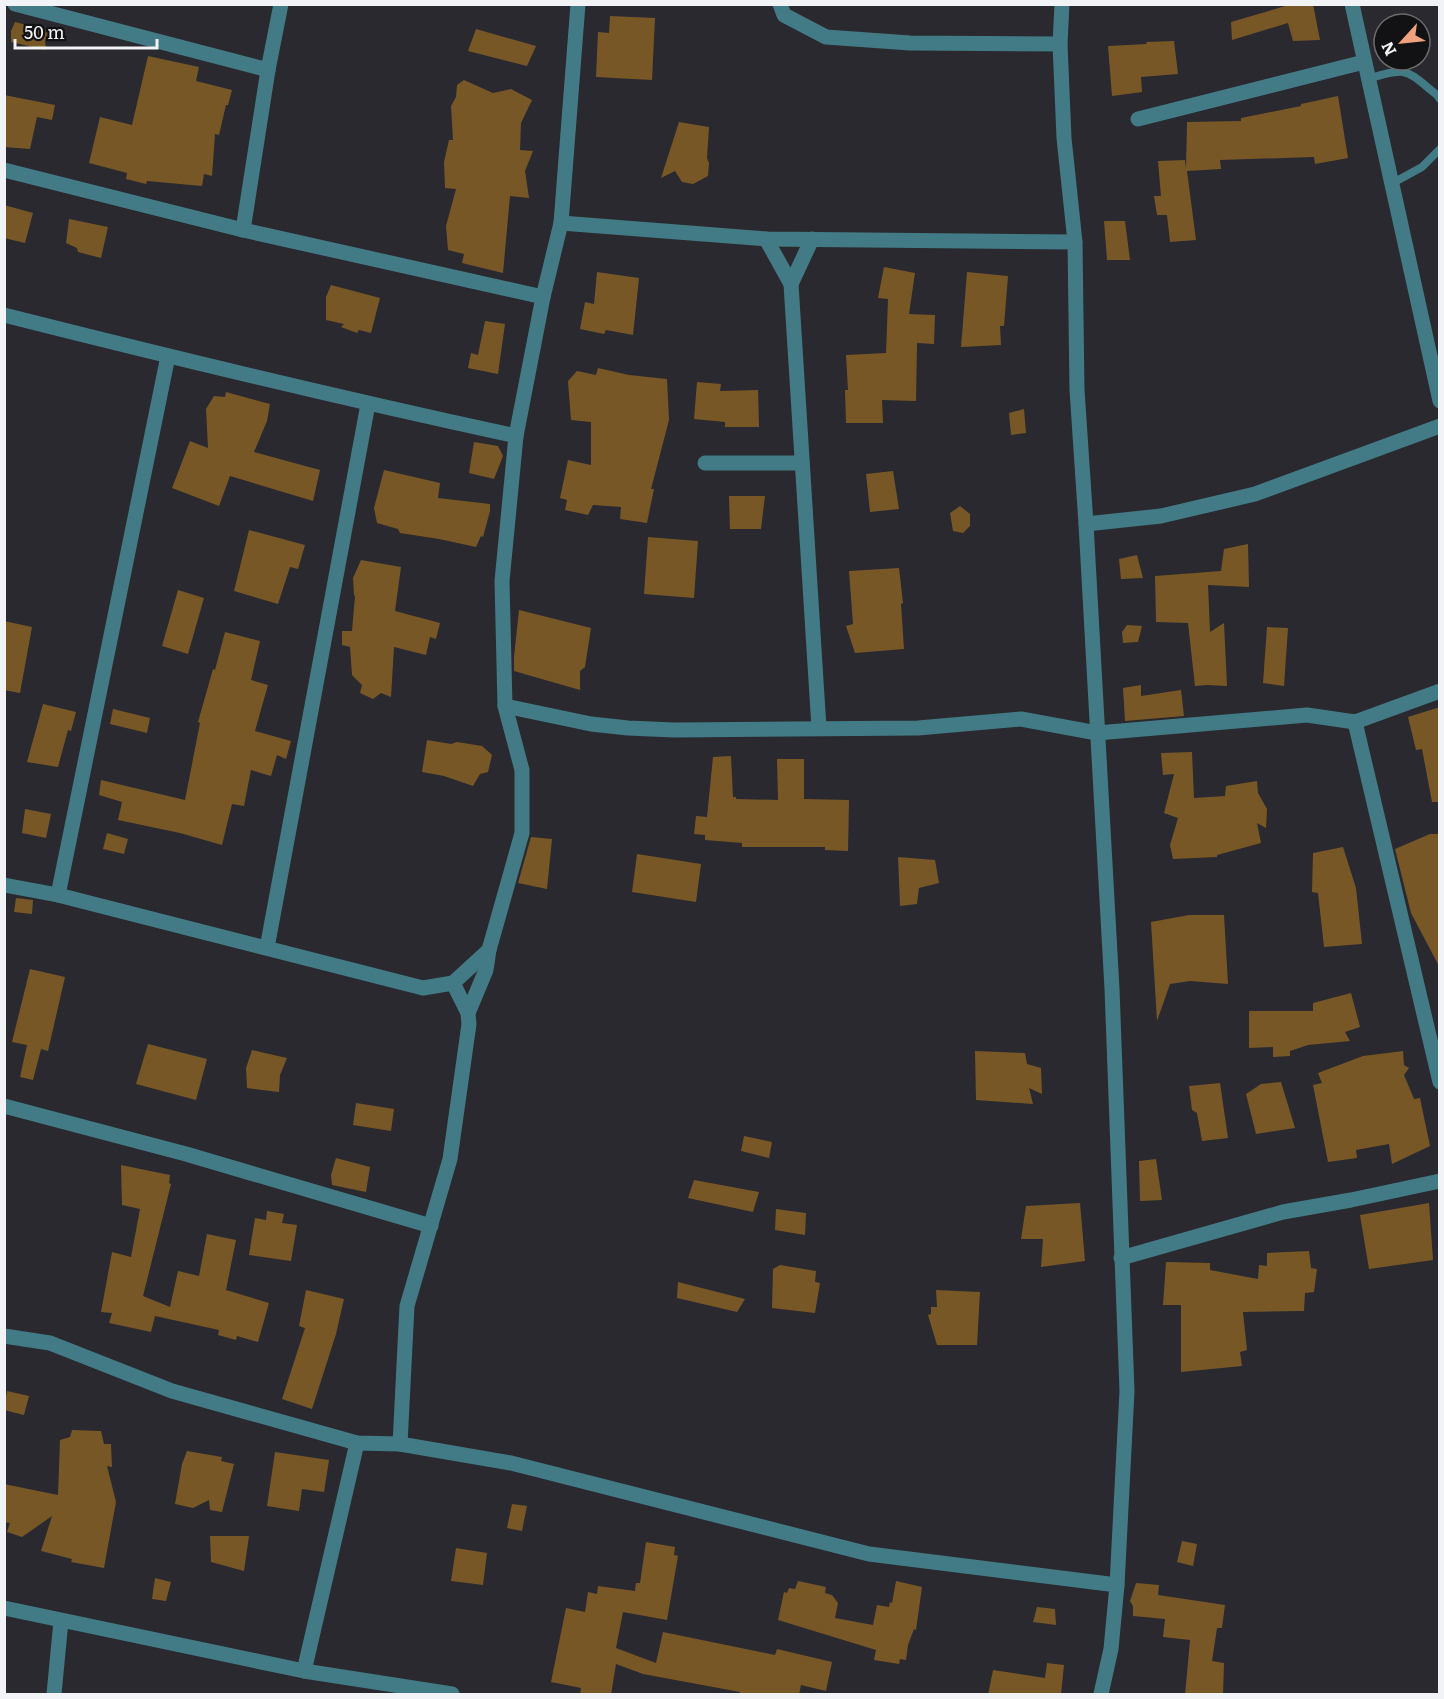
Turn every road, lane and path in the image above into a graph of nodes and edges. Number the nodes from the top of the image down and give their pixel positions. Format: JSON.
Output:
{"nodes":[{"id":1,"x":15,"y":4,"type":"edge"},
{"id":2,"x":281,"y":4,"type":"edge"},
{"id":3,"x":578,"y":4,"type":"edge"},
{"id":4,"x":780,"y":4,"type":"edge"},
{"id":5,"x":1062,"y":4,"type":"edge"},
{"id":6,"x":1352,"y":4,"type":"edge"},
{"id":7,"x":1060,"y":44,"type":"junction"},
{"id":8,"x":1364,"y":62,"type":"junction"},
{"id":9,"x":268,"y":70,"type":"junction"},
{"id":10,"x":1368,"y":79,"type":"junction"},
{"id":11,"x":1440,"y":99,"type":"edge"},
{"id":12,"x":1138,"y":119,"type":"dead end"},
{"id":13,"x":1440,"y":149,"type":"edge"},
{"id":14,"x":4,"y":170,"type":"edge"},
{"id":15,"x":1391,"y":184,"type":"junction"},
{"id":16,"x":561,"y":223,"type":"junction"},
{"id":17,"x":243,"y":230,"type":"junction"},
{"id":18,"x":766,"y":238,"type":"junction"},
{"id":19,"x":812,"y":239,"type":"junction"},
{"id":20,"x":1075,"y":242,"type":"junction"},
{"id":21,"x":791,"y":284,"type":"junction"},
{"id":22,"x":543,"y":297,"type":"junction"},
{"id":23,"x":4,"y":315,"type":"edge"},
{"id":24,"x":168,"y":356,"type":"junction"},
{"id":25,"x":1440,"y":401,"type":"edge"},
{"id":26,"x":368,"y":404,"type":"junction"},
{"id":27,"x":1440,"y":426,"type":"edge"},
{"id":28,"x":516,"y":436,"type":"junction"},
{"id":29,"x":705,"y":463,"type":"dead end"},
{"id":30,"x":802,"y":463,"type":"junction"},
{"id":31,"x":1086,"y":524,"type":"junction"},
{"id":32,"x":1440,"y":690,"type":"edge"},
{"id":33,"x":505,"y":706,"type":"junction"},
{"id":34,"x":1355,"y":722,"type":"junction"},
{"id":35,"x":819,"y":728,"type":"junction"},
{"id":36,"x":1097,"y":733,"type":"junction"},
{"id":37,"x":4,"y":885,"type":"edge"},
{"id":38,"x":58,"y":895,"type":"junction"},
{"id":39,"x":267,"y":948,"type":"junction"},
{"id":40,"x":489,"y":950,"type":"junction"},
{"id":41,"x":453,"y":983,"type":"junction"},
{"id":42,"x":468,"y":1013,"type":"junction"},
{"id":43,"x":1440,"y":1082,"type":"edge"},
{"id":44,"x":4,"y":1106,"type":"edge"},
{"id":45,"x":1440,"y":1181,"type":"edge"},
{"id":46,"x":431,"y":1226,"type":"junction"},
{"id":47,"x":1121,"y":1258,"type":"junction"},
{"id":48,"x":4,"y":1336,"type":"edge"},
{"id":49,"x":357,"y":1443,"type":"junction"},
{"id":50,"x":400,"y":1444,"type":"junction"},
{"id":51,"x":1117,"y":1585,"type":"junction"},
{"id":52,"x":4,"y":1608,"type":"edge"},
{"id":53,"x":61,"y":1621,"type":"junction"},
{"id":54,"x":304,"y":1671,"type":"junction"},
{"id":55,"x":54,"y":1695,"type":"edge"},
{"id":56,"x":452,"y":1695,"type":"edge"},
{"id":57,"x":1101,"y":1695,"type":"edge"}],
"edges":[{"from":1,"to":9,"type":"street"},
{"from":2,"to":9,"type":"street"},
{"from":3,"to":16,"type":"street"},
{"from":4,"to":7,"type":"street"},
{"from":5,"to":7,"type":"street"},
{"from":6,"to":8,"type":"street"},
{"from":7,"to":20,"type":"street"},
{"from":8,"to":10,"type":"street"},
{"from":8,"to":12,"type":"street"},
{"from":9,"to":17,"type":"street"},
{"from":10,"to":11,"type":"lane"},
{"from":10,"to":15,"type":"street"},
{"from":13,"to":15,"type":"lane"},
{"from":14,"to":17,"type":"street"},
{"from":15,"to":25,"type":"street"},
{"from":16,"to":18,"type":"street"},
{"from":16,"to":22,"type":"street"},
{"from":17,"to":22,"type":"street"},
{"from":18,"to":19,"type":"street"},
{"from":18,"to":21,"type":"street"},
{"from":19,"to":20,"type":"street"},
{"from":19,"to":21,"type":"street"},
{"from":20,"to":31,"type":"street"},
{"from":21,"to":30,"type":"street"},
{"from":22,"to":28,"type":"street"},
{"from":23,"to":24,"type":"street"},
{"from":24,"to":26,"type":"street"},
{"from":24,"to":38,"type":"street"},
{"from":26,"to":28,"type":"street"},
{"from":26,"to":39,"type":"street"},
{"from":27,"to":31,"type":"street"},
{"from":28,"to":33,"type":"street"},
{"from":29,"to":30,"type":"street"},
{"from":30,"to":35,"type":"street"},
{"from":31,"to":36,"type":"street"},
{"from":32,"to":34,"type":"street"},
{"from":33,"to":35,"type":"street"},
{"from":33,"to":40,"type":"street"},
{"from":34,"to":36,"type":"street"},
{"from":34,"to":43,"type":"street"},
{"from":35,"to":36,"type":"street"},
{"from":36,"to":47,"type":"street"},
{"from":37,"to":38,"type":"street"},
{"from":38,"to":39,"type":"street"},
{"from":39,"to":41,"type":"street"},
{"from":40,"to":41,"type":"street"},
{"from":40,"to":42,"type":"street"},
{"from":41,"to":42,"type":"street"},
{"from":42,"to":46,"type":"street"},
{"from":44,"to":46,"type":"street"},
{"from":45,"to":47,"type":"street"},
{"from":46,"to":50,"type":"street"},
{"from":47,"to":51,"type":"street"},
{"from":48,"to":49,"type":"street"},
{"from":49,"to":50,"type":"street"},
{"from":49,"to":54,"type":"street"},
{"from":50,"to":51,"type":"street"},
{"from":51,"to":57,"type":"street"},
{"from":52,"to":53,"type":"street"},
{"from":53,"to":54,"type":"street"},
{"from":53,"to":55,"type":"street"},
{"from":54,"to":56,"type":"street"}]}
